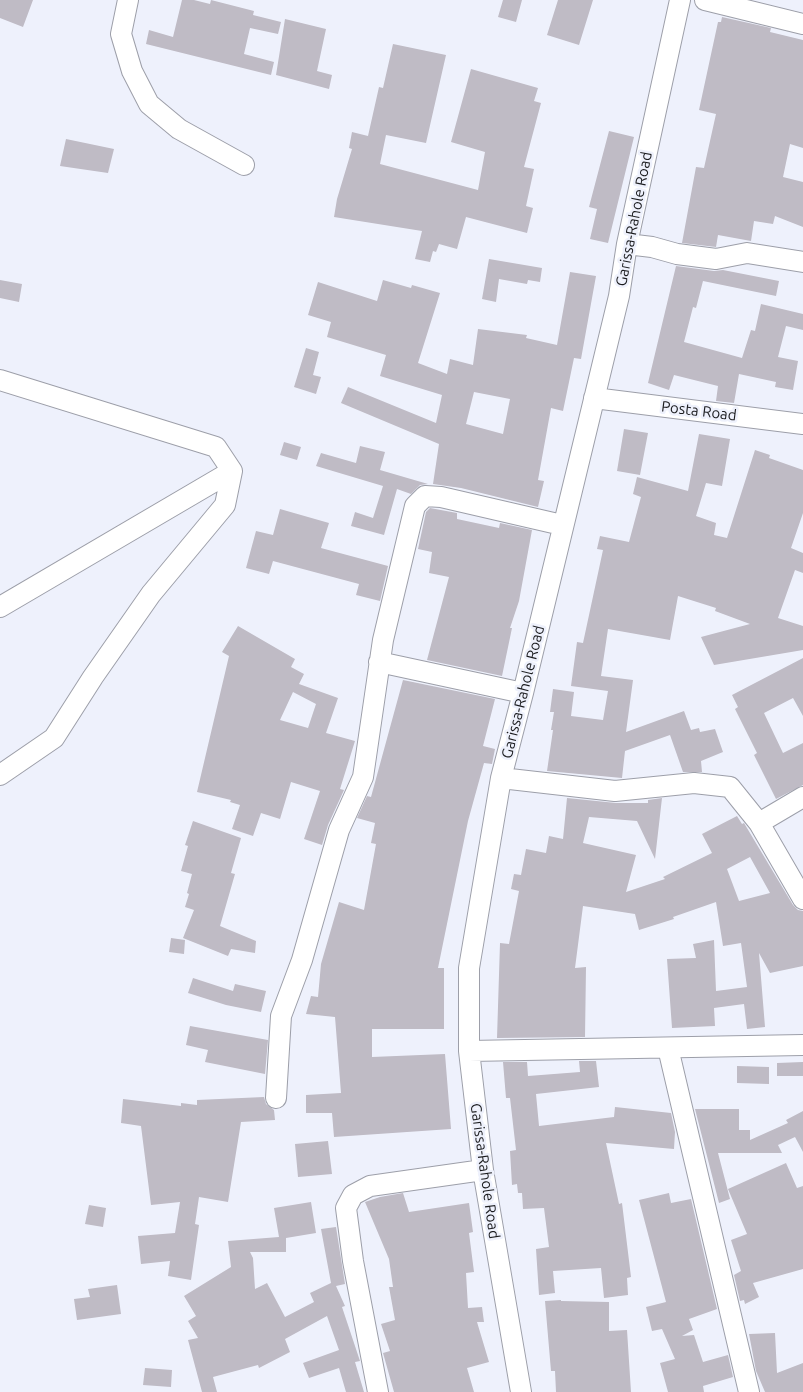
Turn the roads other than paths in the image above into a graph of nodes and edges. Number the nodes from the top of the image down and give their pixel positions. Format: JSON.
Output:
{"nodes":[{"id":1,"x":128,"y":0,"type":"edge"},
{"id":2,"x":680,"y":0,"type":"edge"},
{"id":3,"x":705,"y":0,"type":"edge"},
{"id":4,"x":803,"y":24,"type":"edge"},
{"id":5,"x":244,"y":165,"type":"dead end"},
{"id":6,"x":627,"y":244,"type":"junction"},
{"id":7,"x":803,"y":262,"type":"edge"},
{"id":8,"x":0,"y":380,"type":"edge"},
{"id":9,"x":594,"y":398,"type":"junction"},
{"id":10,"x":803,"y":424,"type":"edge"},
{"id":11,"x":232,"y":471,"type":"junction"},
{"id":12,"x":562,"y":525,"type":"junction"},
{"id":13,"x":0,"y":607,"type":"edge"},
{"id":14,"x":379,"y":662,"type":"junction"},
{"id":15,"x":523,"y":693,"type":"junction"},
{"id":16,"x":0,"y":775,"type":"edge"},
{"id":17,"x":501,"y":778,"type":"junction"},
{"id":18,"x":803,"y":797,"type":"edge"},
{"id":19,"x":759,"y":823,"type":"junction"},
{"id":20,"x":803,"y":899,"type":"edge"},
{"id":21,"x":803,"y":1046,"type":"edge"},
{"id":22,"x":668,"y":1048,"type":"junction"},
{"id":23,"x":469,"y":1051,"type":"junction"},
{"id":24,"x":276,"y":1098,"type":"dead end"},
{"id":25,"x":483,"y":1170,"type":"junction"},
{"id":26,"x":378,"y":1392,"type":"edge"},
{"id":27,"x":521,"y":1392,"type":"edge"},
{"id":28,"x":749,"y":1392,"type":"edge"}],
"edges":[{"from":1,"to":5,"type":"street"},
{"from":2,"to":6,"type":"street","name":"Garissa-Rahole Road"},
{"from":3,"to":4,"type":"street"},
{"from":6,"to":7,"type":"street"},
{"from":6,"to":9,"type":"street","name":"Garissa-Rahole Road"},
{"from":8,"to":11,"type":"street"},
{"from":9,"to":10,"type":"street","name":"Posta Road"},
{"from":9,"to":12,"type":"street","name":"Garissa-Rahole Road"},
{"from":11,"to":13,"type":"street"},
{"from":11,"to":16,"type":"street"},
{"from":12,"to":14,"type":"street"},
{"from":12,"to":15,"type":"street","name":"Garissa-Rahole Road"},
{"from":14,"to":15,"type":"street"},
{"from":14,"to":24,"type":"street"},
{"from":15,"to":17,"type":"street","name":"Garissa-Rahole Road"},
{"from":17,"to":19,"type":"street"},
{"from":17,"to":23,"type":"street","name":"Garissa-Rahole Road"},
{"from":18,"to":19,"type":"street"},
{"from":19,"to":20,"type":"street"},
{"from":21,"to":22,"type":"street"},
{"from":22,"to":23,"type":"street"},
{"from":22,"to":28,"type":"street"},
{"from":23,"to":25,"type":"street","name":"Garissa-Rahole Road"},
{"from":25,"to":26,"type":"street"},
{"from":25,"to":27,"type":"street","name":"Garissa-Rahole Road"}]}
